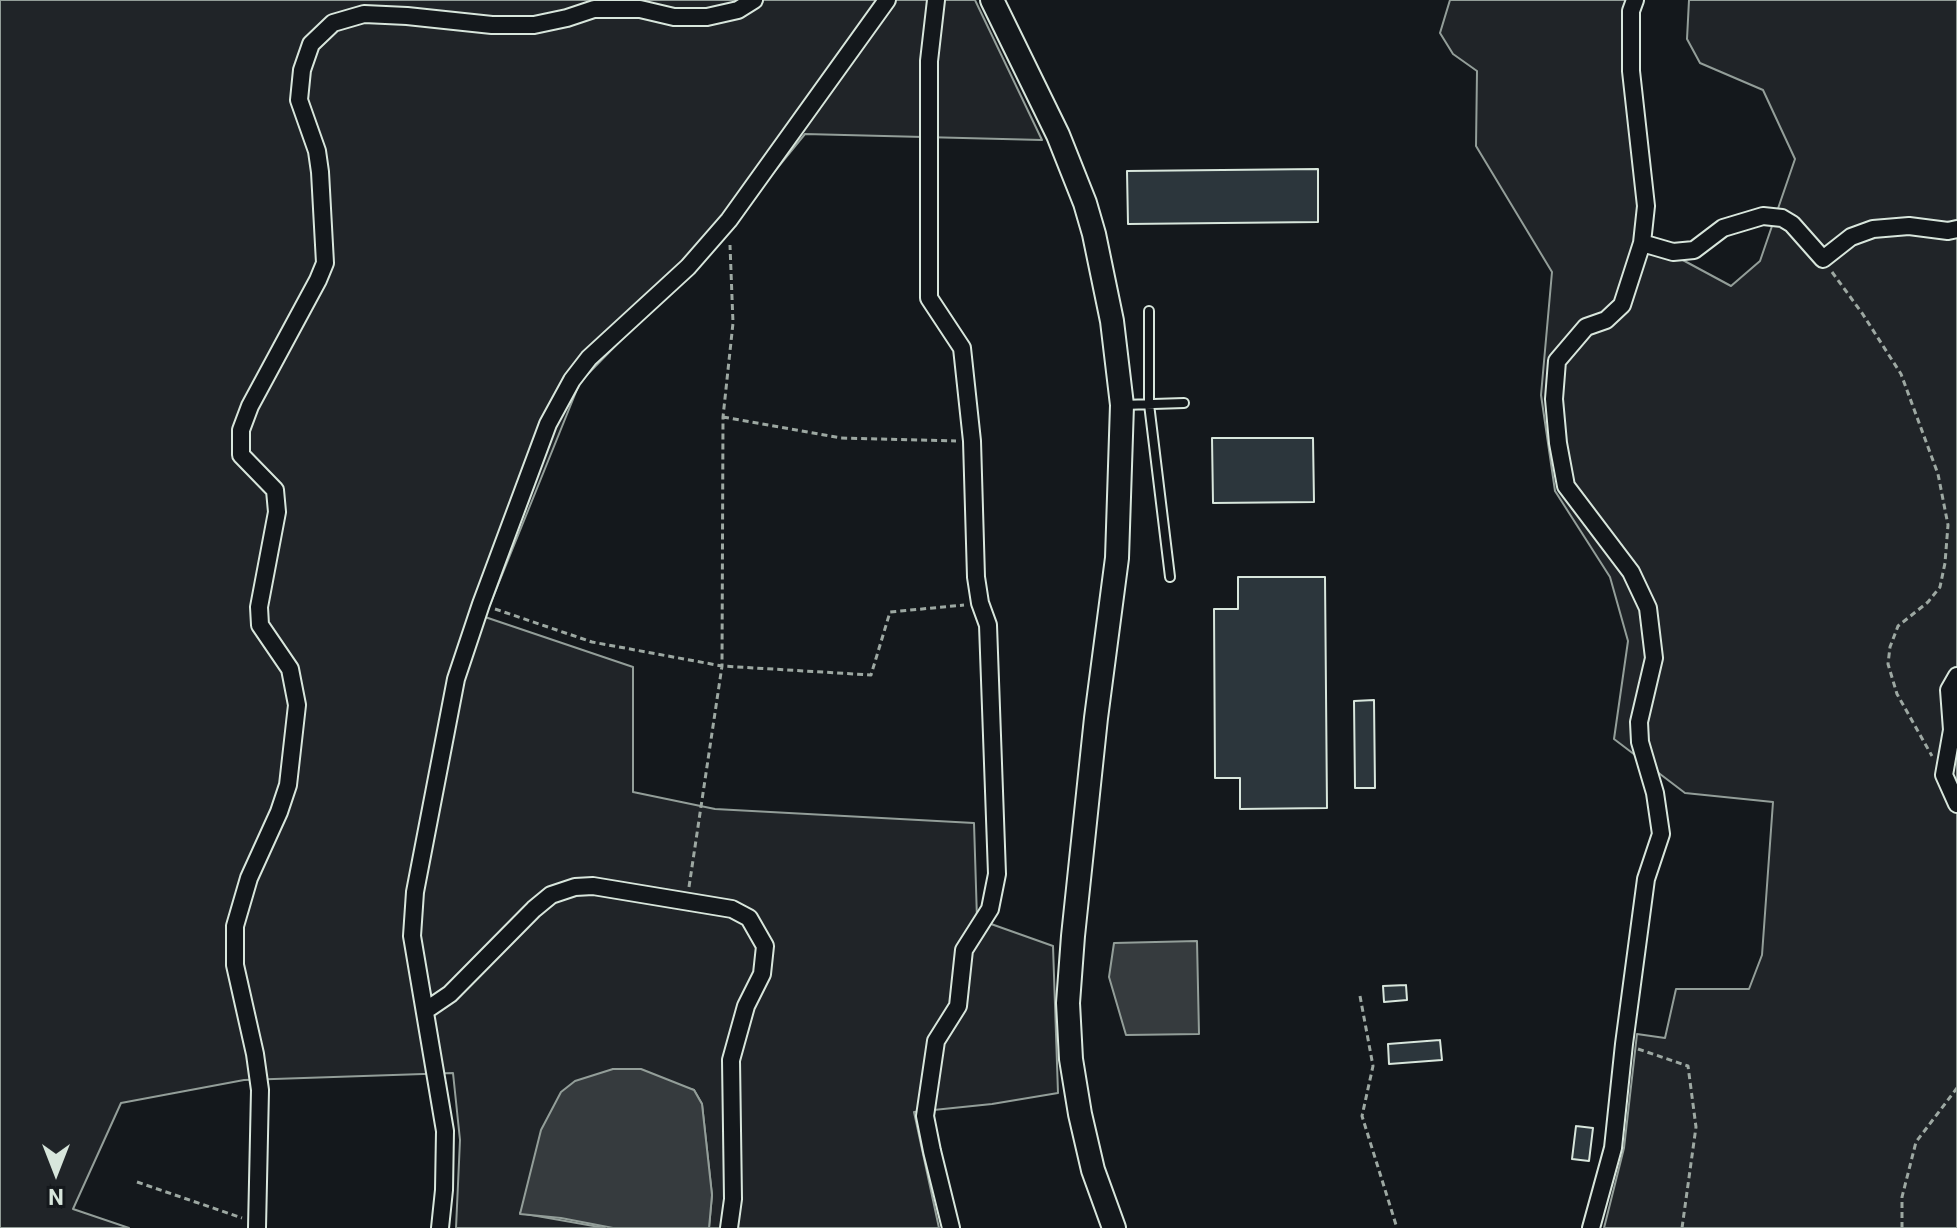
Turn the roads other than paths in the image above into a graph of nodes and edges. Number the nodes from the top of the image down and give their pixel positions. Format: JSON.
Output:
{"nodes":[{"id":1,"x":754,"y":0,"type":"edge"},
{"id":2,"x":887,"y":0,"type":"edge"},
{"id":3,"x":936,"y":0,"type":"edge"},
{"id":4,"x":992,"y":0,"type":"edge"},
{"id":5,"x":1635,"y":0,"type":"edge"},
{"id":6,"x":1957,"y":229,"type":"edge"},
{"id":7,"x":1642,"y":243,"type":"junction"},
{"id":8,"x":1149,"y":311,"type":"dead end"},
{"id":9,"x":1184,"y":403,"type":"dead end"},
{"id":10,"x":1149,"y":404,"type":"junction"},
{"id":11,"x":1122,"y":405,"type":"junction"},
{"id":12,"x":1170,"y":577,"type":"dead end"},
{"id":13,"x":1957,"y":676,"type":"edge"},
{"id":14,"x":1957,"y":804,"type":"edge"},
{"id":15,"x":425,"y":1011,"type":"junction"},
{"id":16,"x":257,"y":1226,"type":"edge"},
{"id":17,"x":440,"y":1228,"type":"edge"},
{"id":18,"x":729,"y":1228,"type":"edge"},
{"id":19,"x":951,"y":1228,"type":"edge"},
{"id":20,"x":1114,"y":1228,"type":"edge"},
{"id":21,"x":1591,"y":1228,"type":"edge"}],
"edges":[{"from":1,"to":16,"type":"street"},
{"from":2,"to":15,"type":"street"},
{"from":3,"to":19,"type":"street"},
{"from":4,"to":11,"type":"street"},
{"from":5,"to":7,"type":"street"},
{"from":6,"to":7,"type":"street"},
{"from":7,"to":21,"type":"street"},
{"from":8,"to":10,"type":"lane"},
{"from":9,"to":10,"type":"lane"},
{"from":10,"to":11,"type":"lane"},
{"from":10,"to":12,"type":"lane"},
{"from":11,"to":20,"type":"street"},
{"from":13,"to":14,"type":"street"},
{"from":15,"to":17,"type":"street"},
{"from":15,"to":18,"type":"street"}]}
